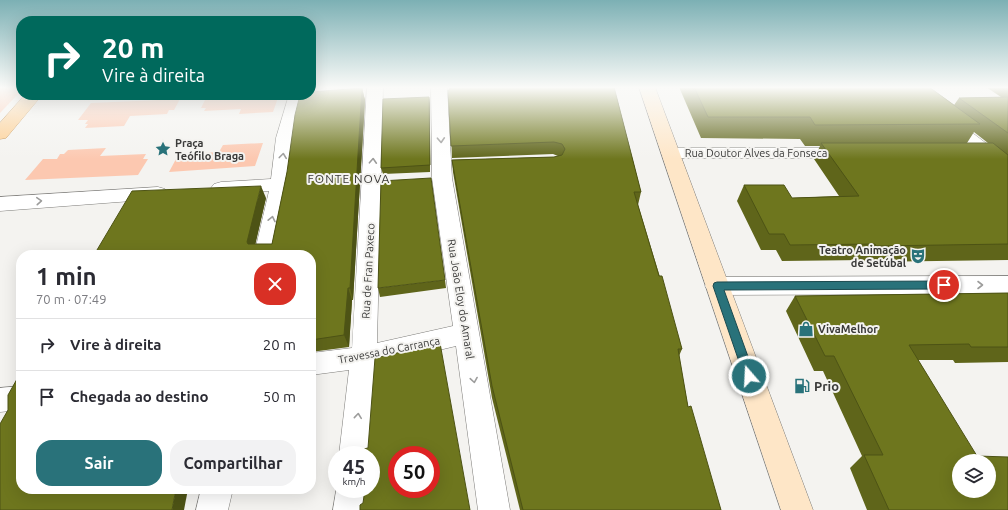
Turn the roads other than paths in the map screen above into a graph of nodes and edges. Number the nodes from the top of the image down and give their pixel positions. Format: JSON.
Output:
{"nodes":[{"id":1,"x":20,"y":111,"type":"edge"},
{"id":2,"x":293,"y":111,"type":"edge"},
{"id":3,"x":376,"y":111,"type":"edge"},
{"id":4,"x":440,"y":111,"type":"edge"},
{"id":5,"x":655,"y":111,"type":"edge"},
{"id":6,"x":934,"y":111,"type":"edge"},
{"id":7,"x":0,"y":134,"type":"edge"},
{"id":8,"x":987,"y":152,"type":"junction"},
{"id":9,"x":670,"y":153,"type":"junction"},
{"id":10,"x":860,"y":153,"type":"edge"},
{"id":11,"x":963,"y":153,"type":"edge"},
{"id":12,"x":1008,"y":169,"type":"edge"},
{"id":13,"x":280,"y":184,"type":"junction"},
{"id":14,"x":202,"y":190,"type":"edge"},
{"id":15,"x":178,"y":192,"type":"edge"},
{"id":16,"x":131,"y":195,"type":"junction"},
{"id":17,"x":0,"y":204,"type":"edge"},
{"id":18,"x":120,"y":215,"type":"edge"},
{"id":19,"x":266,"y":250,"type":"edge"},
{"id":20,"x":1008,"y":285,"type":"edge"},
{"id":21,"x":717,"y":286,"type":"junction"},
{"id":22,"x":466,"y":334,"type":"junction"},
{"id":23,"x":364,"y":357,"type":"junction"},
{"id":24,"x":316,"y":363,"type":"edge"},
{"id":25,"x":355,"y":446,"type":"edge"},
{"id":26,"x":216,"y":494,"type":"edge"},
{"id":27,"x":350,"y":498,"type":"edge"},
{"id":28,"x":212,"y":510,"type":"edge"},
{"id":29,"x":349,"y":510,"type":"edge"},
{"id":30,"x":494,"y":510,"type":"edge"},
{"id":31,"x":797,"y":510,"type":"edge"}],
"edges":[{"from":1,"to":7,"type":"main road"},
{"from":13,"to":2,"type":"street","one_way":true},
{"from":23,"to":3,"type":"street","name":"Rua de Fran Paxeco","one_way":true},
{"from":4,"to":22,"type":"street","name":"Rua João Eloy do Amaral","one_way":true},
{"from":5,"to":9,"type":"main road"},
{"from":6,"to":8,"type":"street"},
{"from":8,"to":11,"type":"street"},
{"from":8,"to":12,"type":"street"},
{"from":9,"to":10,"type":"street","name":"Rua Doutor Alves da Fonseca"},
{"from":9,"to":21,"type":"main road"},
{"from":13,"to":14,"type":"street"},
{"from":19,"to":13,"type":"street","one_way":true},
{"from":15,"to":16,"type":"street"},
{"from":17,"to":16,"type":"street","one_way":true},
{"from":16,"to":18,"type":"street"},
{"from":21,"to":20,"type":"street","one_way":true},
{"from":21,"to":31,"type":"main road"},
{"from":22,"to":23,"type":"street","name":"Travessa do Carrança"},
{"from":22,"to":30,"type":"street","name":"Rua João Eloy do Amaral","one_way":true},
{"from":23,"to":24,"type":"street","name":"Travessa do Carrança"},
{"from":25,"to":23,"type":"street","name":"Rua de Fran Paxeco","one_way":true},
{"from":26,"to":28,"type":"street"},
{"from":27,"to":29,"type":"street"}]}
